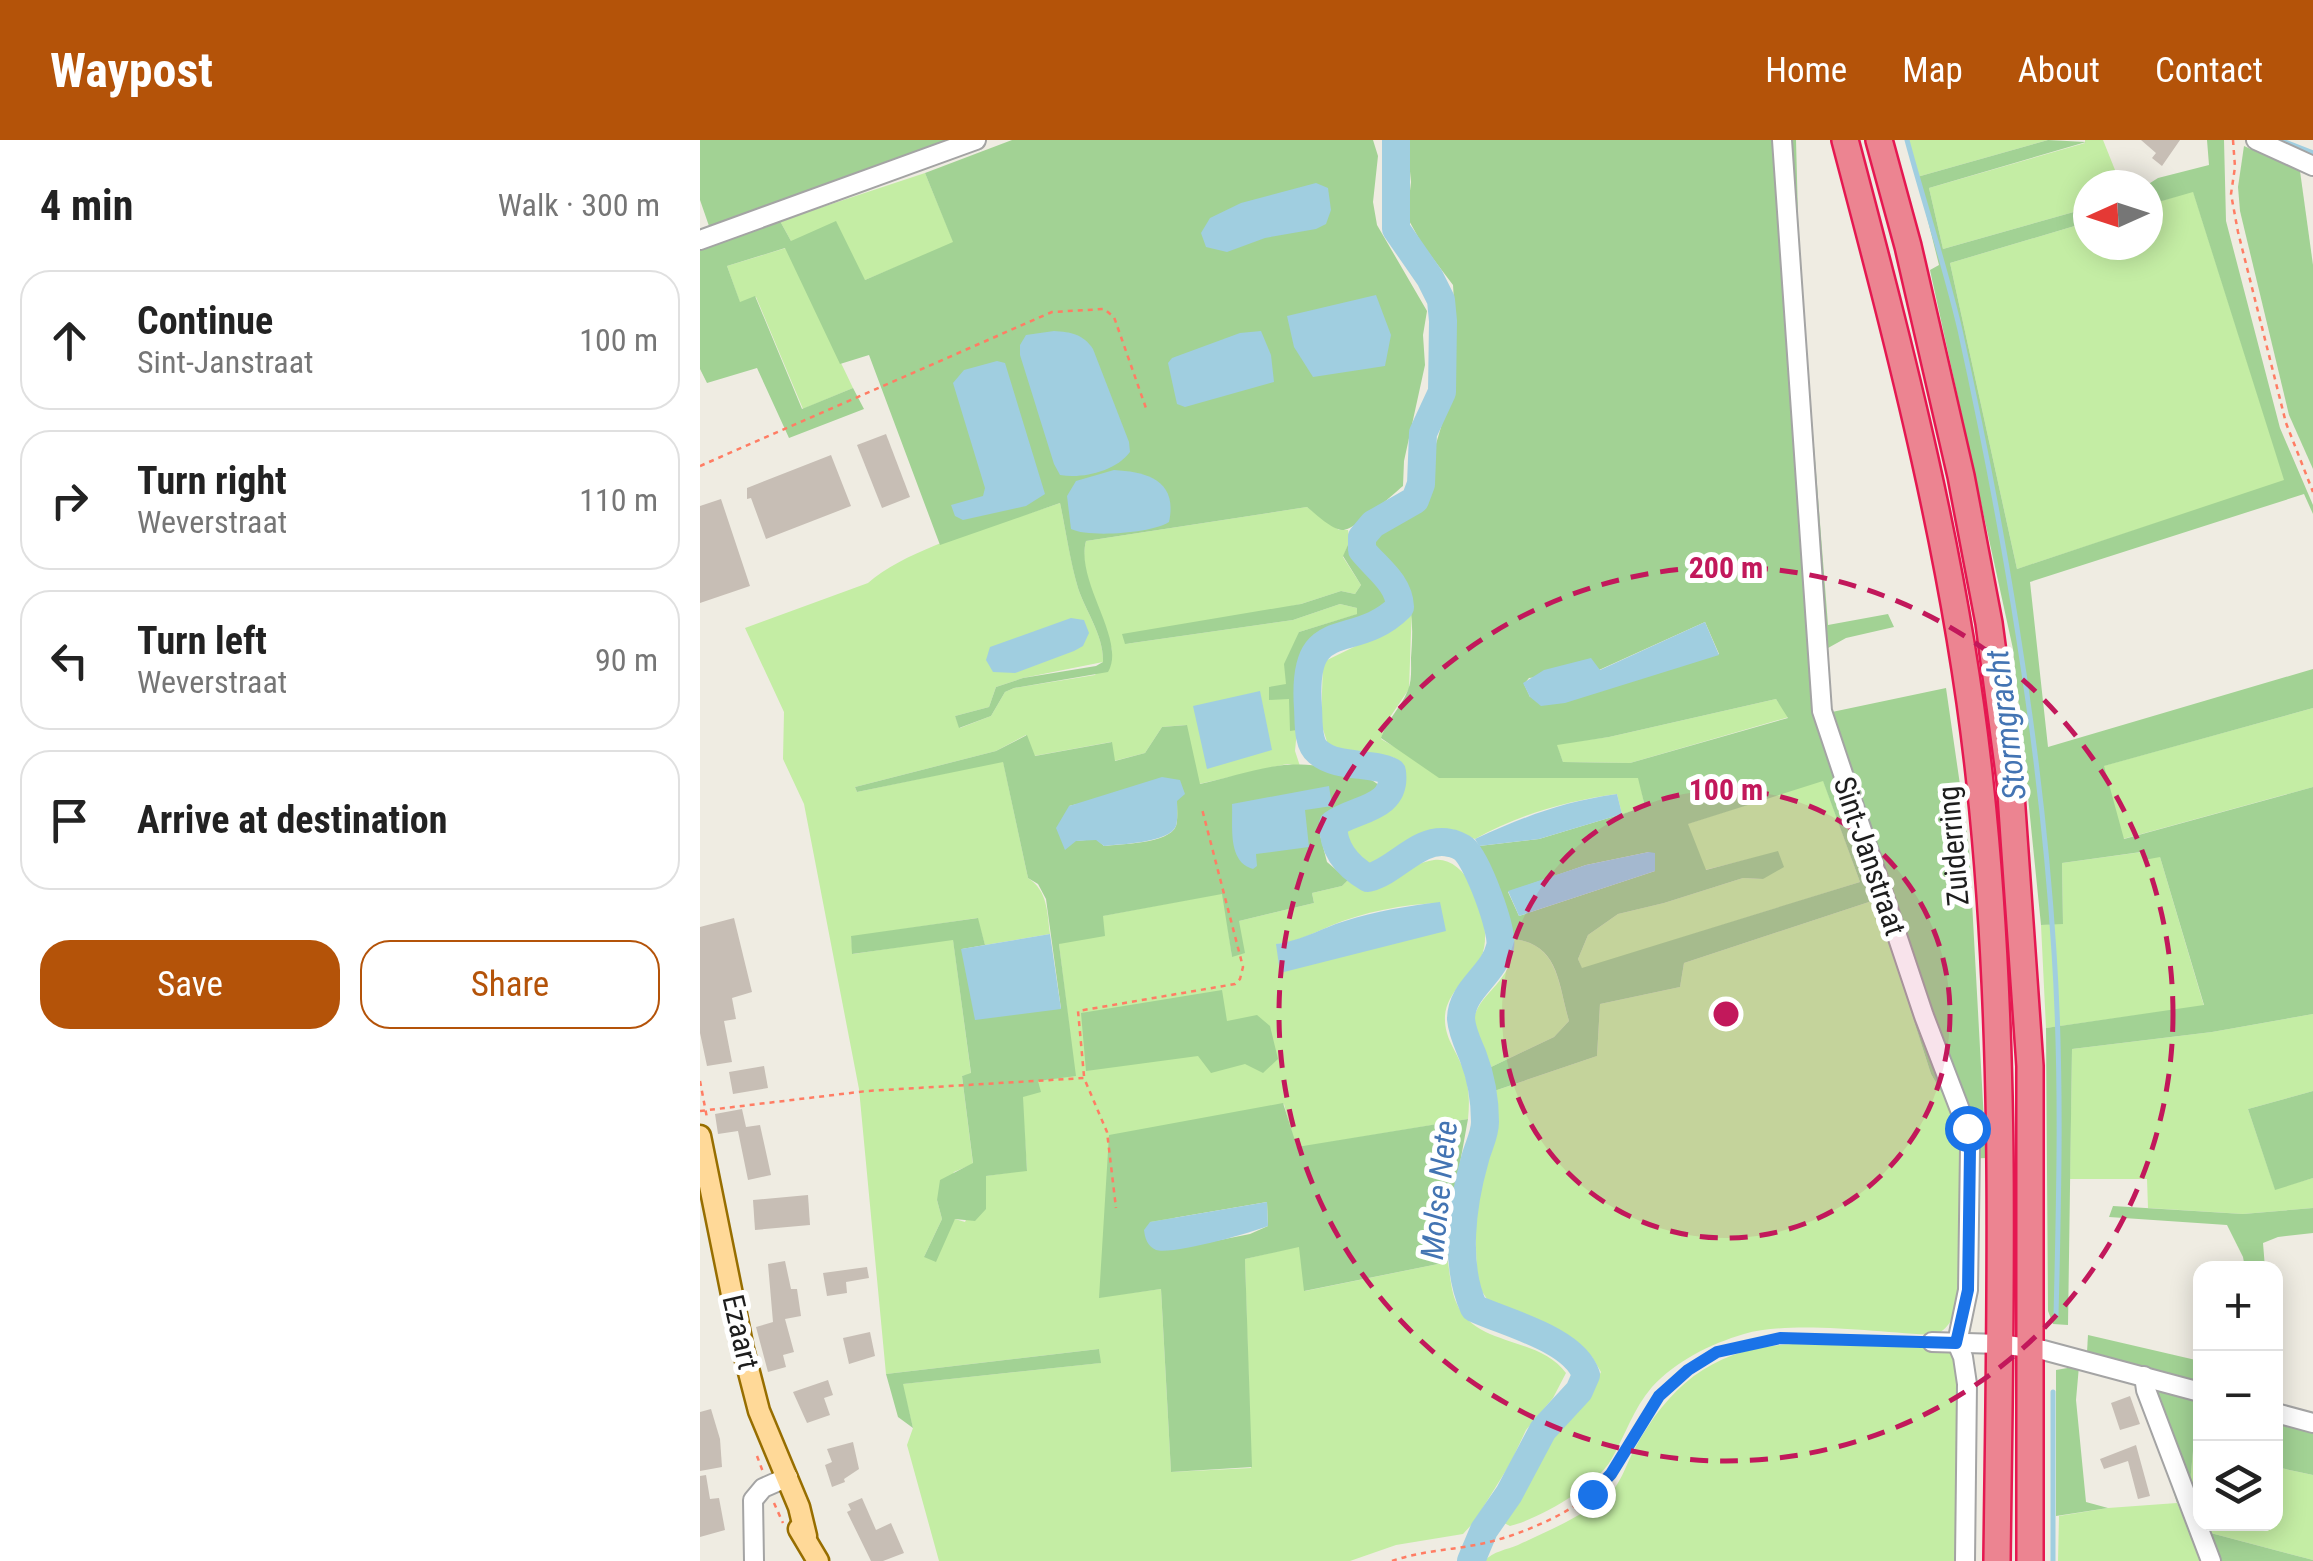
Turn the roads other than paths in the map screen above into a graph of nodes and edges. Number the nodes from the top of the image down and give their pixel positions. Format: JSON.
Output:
{"nodes":[{"id":1,"x":976,"y":140,"type":"edge"},
{"id":2,"x":1782,"y":140,"type":"edge"},
{"id":3,"x":1846,"y":140,"type":"edge"},
{"id":4,"x":1879,"y":140,"type":"edge"},
{"id":5,"x":2256,"y":140,"type":"edge"},
{"id":6,"x":2313,"y":166,"type":"edge"},
{"id":7,"x":700,"y":240,"type":"edge"},
{"id":8,"x":700,"y":1136,"type":"edge"},
{"id":9,"x":1932,"y":1342,"type":"road end"},
{"id":10,"x":1956,"y":1343,"type":"junction"},
{"id":11,"x":2000,"y":1344,"type":"junction"},
{"id":12,"x":2029,"y":1347,"type":"junction"},
{"id":13,"x":2144,"y":1376,"type":"junction"},
{"id":14,"x":2193,"y":1390,"type":"edge"},
{"id":15,"x":2283,"y":1414,"type":"edge"},
{"id":16,"x":2313,"y":1423,"type":"edge"},
{"id":17,"x":781,"y":1480,"type":"junction"},
{"id":18,"x":754,"y":1561,"type":"edge"},
{"id":19,"x":818,"y":1561,"type":"edge"},
{"id":20,"x":1966,"y":1561,"type":"edge"},
{"id":21,"x":1996,"y":1561,"type":"edge"},
{"id":22,"x":2030,"y":1561,"type":"edge"},
{"id":23,"x":2211,"y":1561,"type":"edge"}],
"edges":[{"from":1,"to":7,"type":"street"},
{"from":2,"to":10,"type":"street","name":"Sint-Janstraat"},
{"from":3,"to":11,"type":"highway","name":"Zuiderring"},
{"from":4,"to":12,"type":"highway","name":"Zuiderring"},
{"from":5,"to":6,"type":"street"},
{"from":8,"to":17,"type":"main road","name":"Ezaart"},
{"from":9,"to":10,"type":"street"},
{"from":10,"to":11,"type":"street"},
{"from":10,"to":20,"type":"street","name":"Sint-Janstraat"},
{"from":11,"to":12,"type":"street"},
{"from":11,"to":21,"type":"highway","name":"Zuiderring"},
{"from":12,"to":13,"type":"street"},
{"from":12,"to":22,"type":"highway","name":"Zuiderring"},
{"from":13,"to":14,"type":"street"},
{"from":13,"to":23,"type":"street"},
{"from":15,"to":16,"type":"street"},
{"from":17,"to":18,"type":"street"},
{"from":17,"to":19,"type":"main road","name":"Ezaart"}]}
